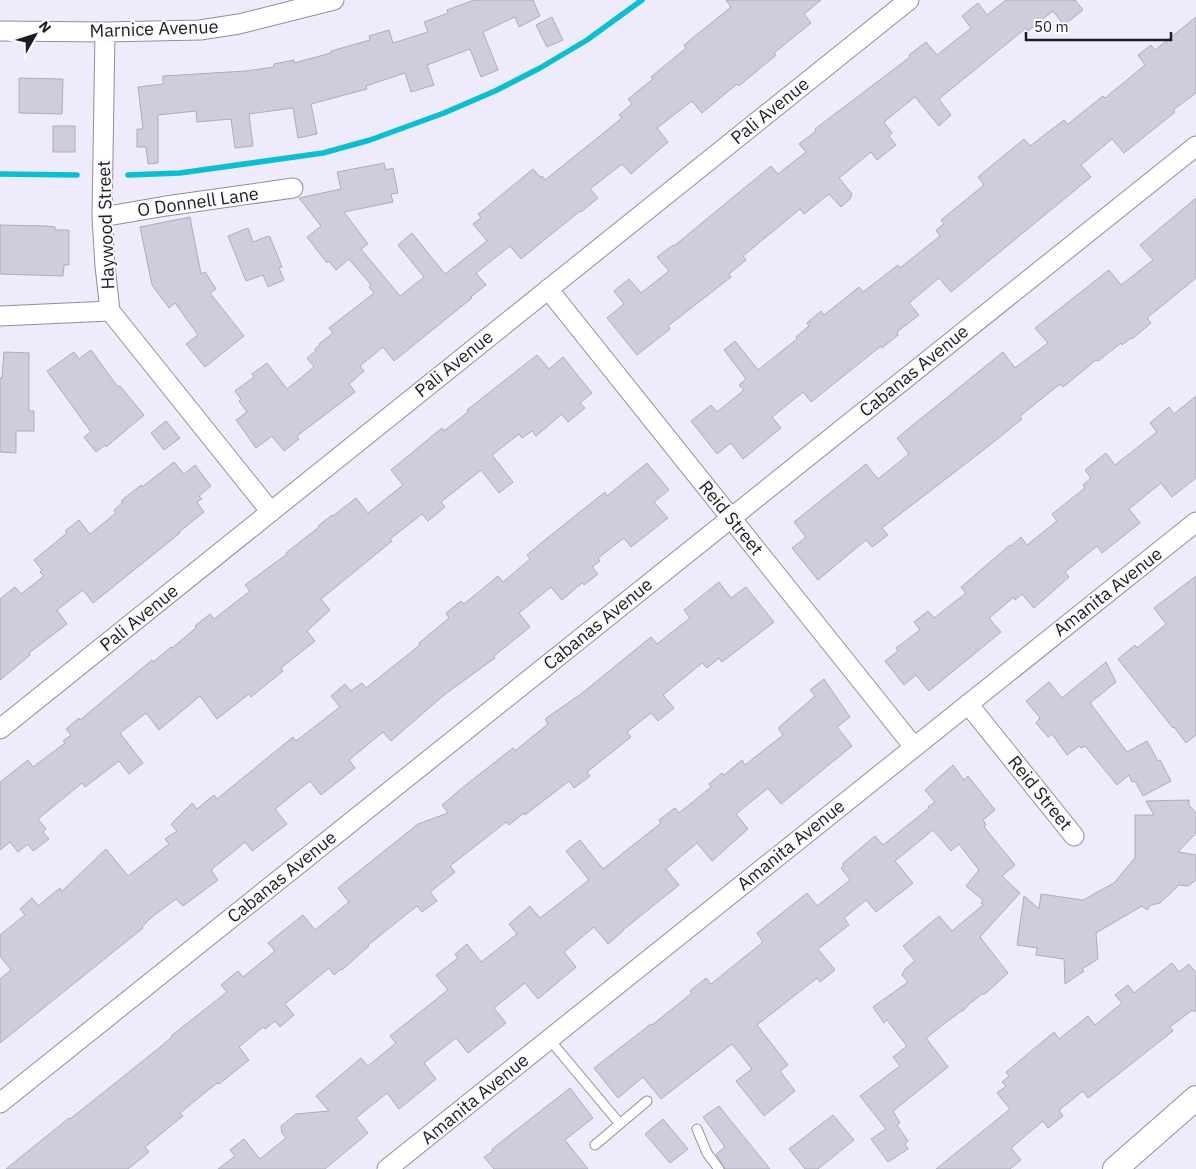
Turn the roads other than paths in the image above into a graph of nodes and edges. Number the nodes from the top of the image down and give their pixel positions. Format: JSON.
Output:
{"nodes":[{"id":1,"x":334,"y":0,"type":"edge"},
{"id":2,"x":909,"y":0,"type":"edge"},
{"id":3,"x":0,"y":31,"type":"edge"},
{"id":4,"x":105,"y":32,"type":"junction"},
{"id":5,"x":1196,"y":146,"type":"edge"},
{"id":6,"x":293,"y":188,"type":"dead end"},
{"id":7,"x":102,"y":217,"type":"junction"},
{"id":8,"x":548,"y":289,"type":"junction"},
{"id":9,"x":110,"y":311,"type":"junction"},
{"id":10,"x":0,"y":316,"type":"edge"},
{"id":11,"x":271,"y":512,"type":"junction"},
{"id":12,"x":731,"y":518,"type":"junction"},
{"id":13,"x":1196,"y":522,"type":"edge"},
{"id":14,"x":968,"y":704,"type":"junction"},
{"id":15,"x":0,"y":729,"type":"edge"},
{"id":16,"x":914,"y":747,"type":"junction"},
{"id":17,"x":1074,"y":836,"type":"dead end"},
{"id":18,"x":549,"y":1039,"type":"junction"},
{"id":19,"x":1196,"y":1098,"type":"edge"},
{"id":20,"x":648,"y":1101,"type":"dead end"},
{"id":21,"x":0,"y":1103,"type":"edge"},
{"id":22,"x":620,"y":1124,"type":"junction"},
{"id":23,"x":697,"y":1129,"type":"dead end"},
{"id":24,"x":595,"y":1145,"type":"dead end"},
{"id":25,"x":388,"y":1169,"type":"edge"},
{"id":26,"x":719,"y":1169,"type":"edge"},
{"id":27,"x":1114,"y":1169,"type":"edge"}],
"edges":[{"from":1,"to":4,"type":"street","name":"Marnice Avenue"},
{"from":2,"to":8,"type":"street","name":"Pali Avenue"},
{"from":3,"to":4,"type":"street","name":"Marnice Avenue"},
{"from":4,"to":7,"type":"street","name":"Haywood Street"},
{"from":5,"to":12,"type":"street","name":"Cabanas Avenue"},
{"from":6,"to":7,"type":"street","name":"O Donnell Lane"},
{"from":7,"to":9,"type":"street","name":"Haywood Street"},
{"from":8,"to":11,"type":"street","name":"Pali Avenue"},
{"from":8,"to":12,"type":"street","name":"Reid Street"},
{"from":9,"to":10,"type":"street"},
{"from":9,"to":11,"type":"street","name":"Haywood Street"},
{"from":11,"to":15,"type":"street","name":"Pali Avenue"},
{"from":12,"to":16,"type":"street","name":"Reid Street"},
{"from":12,"to":21,"type":"street","name":"Cabanas Avenue"},
{"from":13,"to":14,"type":"street","name":"Amanita Avenue"},
{"from":14,"to":16,"type":"street","name":"Amanita Avenue"},
{"from":14,"to":17,"type":"street","name":"Reid Street"},
{"from":16,"to":18,"type":"street","name":"Amanita Avenue"},
{"from":18,"to":22,"type":"lane"},
{"from":18,"to":25,"type":"street","name":"Amanita Avenue"},
{"from":19,"to":27,"type":"street"},
{"from":20,"to":22,"type":"lane"},
{"from":22,"to":24,"type":"lane"},
{"from":23,"to":26,"type":"lane"}]}
